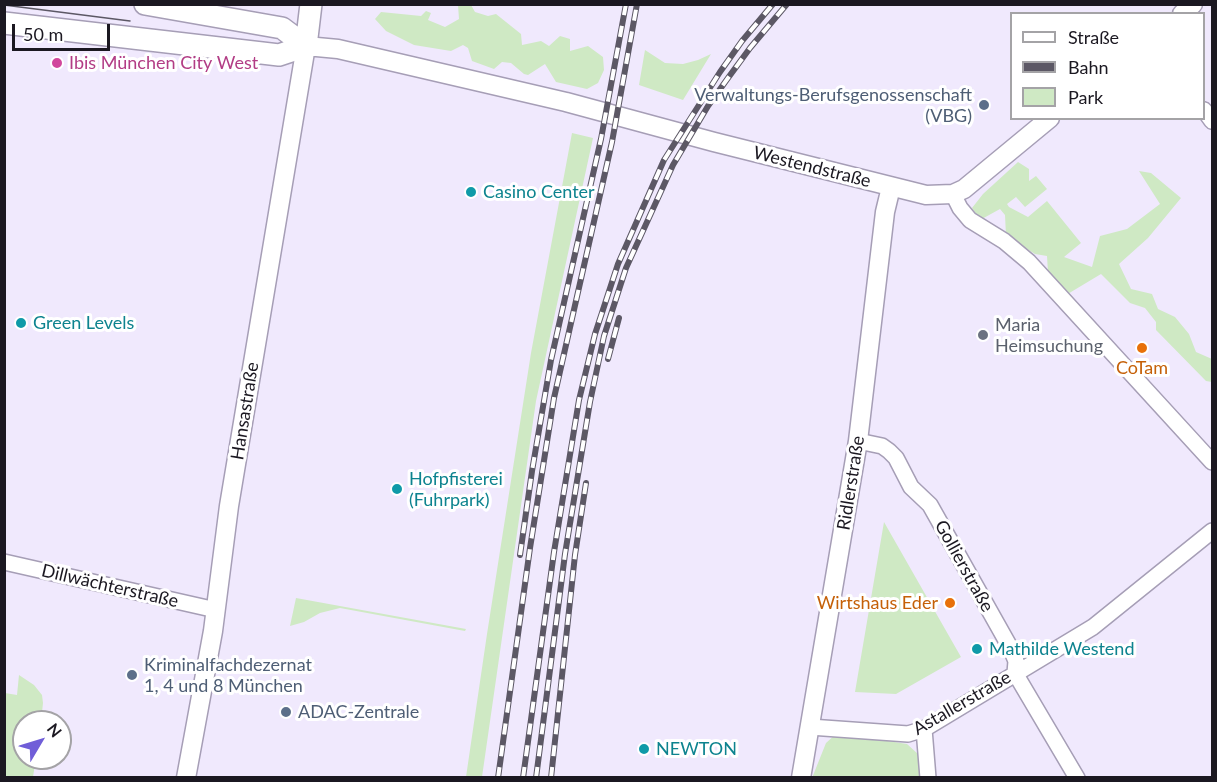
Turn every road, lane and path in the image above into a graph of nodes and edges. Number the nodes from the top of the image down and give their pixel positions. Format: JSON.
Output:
{"nodes":[{"id":1,"x":145,"y":4,"type":"edge"},
{"id":2,"x":311,"y":4,"type":"edge"},
{"id":3,"x":4,"y":23,"type":"edge"},
{"id":4,"x":306,"y":45,"type":"junction"},
{"id":5,"x":1048,"y":120,"type":"edge"},
{"id":6,"x":891,"y":187,"type":"junction"},
{"id":7,"x":953,"y":194,"type":"junction"},
{"id":8,"x":867,"y":443,"type":"junction"},
{"id":9,"x":1212,"y":462,"type":"edge"},
{"id":10,"x":1212,"y":531,"type":"edge"},
{"id":11,"x":4,"y":562,"type":"edge"},
{"id":12,"x":216,"y":610,"type":"junction"},
{"id":13,"x":1015,"y":674,"type":"junction"},
{"id":14,"x":810,"y":727,"type":"junction"},
{"id":15,"x":924,"y":729,"type":"junction"},
{"id":16,"x":186,"y":777,"type":"edge"},
{"id":17,"x":801,"y":777,"type":"edge"},
{"id":18,"x":928,"y":777,"type":"edge"},
{"id":19,"x":1077,"y":777,"type":"edge"}],
"edges":[{"from":1,"to":4,"type":"main road","name":"Westendstraße"},
{"from":2,"to":4,"type":"main road"},
{"from":3,"to":4,"type":"main road","name":"Westendstraße"},
{"from":4,"to":6,"type":"street","name":"Westendstraße"},
{"from":4,"to":12,"type":"street","name":"Hansastraße"},
{"from":5,"to":7,"type":"street"},
{"from":6,"to":7,"type":"street","name":"Westendstraße"},
{"from":6,"to":8,"type":"street","name":"Ridlerstraße"},
{"from":7,"to":9,"type":"street"},
{"from":8,"to":13,"type":"street","name":"Gollierstraße"},
{"from":8,"to":14,"type":"street","name":"Ridlerstraße"},
{"from":10,"to":13,"type":"street","name":"Astallerstraße"},
{"from":11,"to":12,"type":"street","name":"Dillwächterstraße"},
{"from":12,"to":16,"type":"street","name":"Hansastraße"},
{"from":13,"to":15,"type":"street","name":"Astallerstraße"},
{"from":13,"to":19,"type":"street","name":"Gollierstraße"},
{"from":14,"to":15,"type":"street","name":"Astallerstraße"},
{"from":14,"to":17,"type":"street","name":"Ridlerstraße"},
{"from":15,"to":18,"type":"street"}]}
